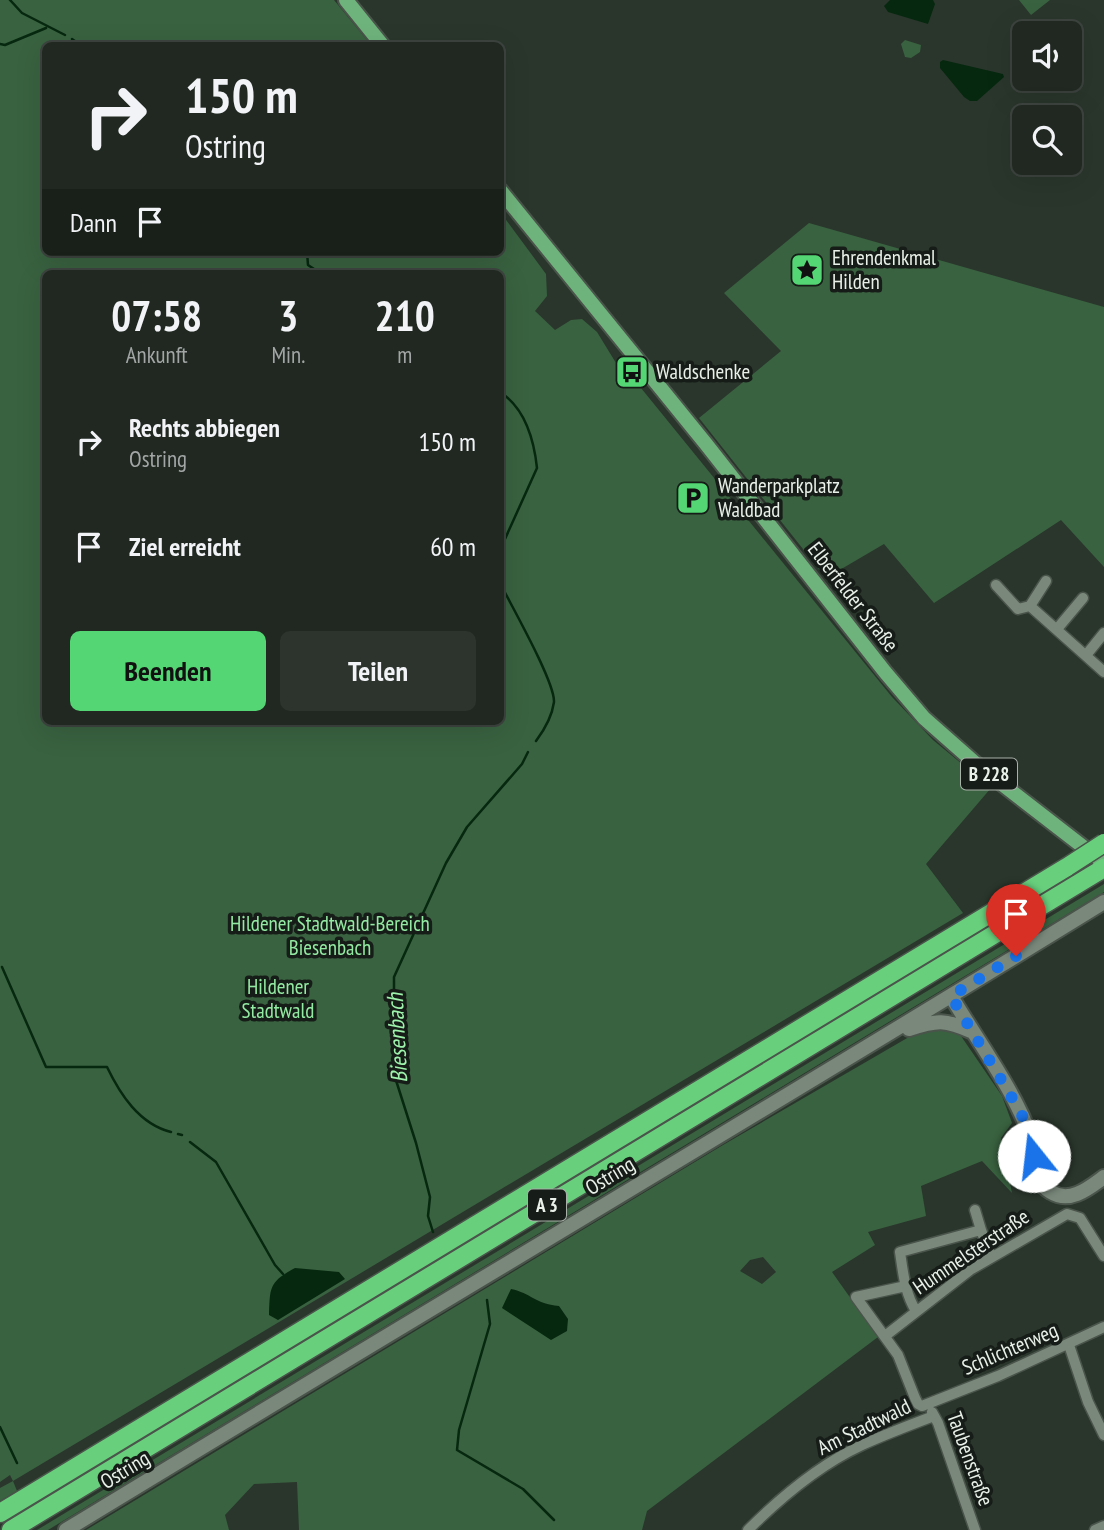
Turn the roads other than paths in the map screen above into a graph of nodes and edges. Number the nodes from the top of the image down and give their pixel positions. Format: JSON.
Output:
{"nodes":[{"id":1,"x":346,"y":0,"type":"edge"},
{"id":2,"x":380,"y":42,"type":"edge"},
{"id":3,"x":504,"y":195,"type":"edge"},
{"id":4,"x":1046,"y":581,"type":"dead end"},
{"id":5,"x":996,"y":585,"type":"dead end"},
{"id":6,"x":1083,"y":598,"type":"dead end"},
{"id":7,"x":1030,"y":606,"type":"junction"},
{"id":8,"x":1057,"y":629,"type":"junction"},
{"id":9,"x":1104,"y":633,"type":"edge"},
{"id":10,"x":1087,"y":654,"type":"junction"},
{"id":11,"x":1104,"y":672,"type":"edge"},
{"id":12,"x":1104,"y":843,"type":"edge"},
{"id":13,"x":1104,"y":866,"type":"edge"},
{"id":14,"x":1104,"y":902,"type":"edge"},
{"id":15,"x":951,"y":996,"type":"junction"},
{"id":16,"x":973,"y":1032,"type":"junction"},
{"id":17,"x":888,"y":1036,"type":"junction"},
{"id":18,"x":1104,"y":1177,"type":"edge"},
{"id":19,"x":975,"y":1210,"type":"dead end"},
{"id":20,"x":981,"y":1230,"type":"junction"},
{"id":21,"x":1104,"y":1256,"type":"edge"},
{"id":22,"x":990,"y":1257,"type":"junction"},
{"id":23,"x":906,"y":1286,"type":"junction"},
{"id":24,"x":916,"y":1311,"type":"junction"},
{"id":25,"x":1104,"y":1327,"type":"edge"},
{"id":26,"x":885,"y":1336,"type":"junction"},
{"id":27,"x":1069,"y":1345,"type":"junction"},
{"id":28,"x":930,"y":1404,"type":"junction"},
{"id":29,"x":934,"y":1416,"type":"junction"},
{"id":30,"x":1104,"y":1435,"type":"edge"},
{"id":31,"x":0,"y":1513,"type":"edge"},
{"id":32,"x":1104,"y":1526,"type":"edge"},
{"id":33,"x":11,"y":1530,"type":"edge"},
{"id":34,"x":66,"y":1530,"type":"edge"},
{"id":35,"x":748,"y":1530,"type":"edge"},
{"id":36,"x":975,"y":1530,"type":"edge"},
{"id":37,"x":1095,"y":1530,"type":"edge"}],
"edges":[{"from":1,"to":2,"type":"main road"},
{"from":3,"to":13,"type":"main road","name":"Elberfelder Straße","number":"B 228"},
{"from":4,"to":7,"type":"street"},
{"from":5,"to":7,"type":"street"},
{"from":6,"to":8,"type":"street"},
{"from":7,"to":8,"type":"street"},
{"from":8,"to":10,"type":"street"},
{"from":9,"to":10,"type":"street"},
{"from":10,"to":11,"type":"street"},
{"from":12,"to":31,"type":"highway","number":"A 3","bridge":true},
{"from":13,"to":33,"type":"highway","number":"A 3"},
{"from":14,"to":15,"type":"main road","name":"Ostring"},
{"from":15,"to":16,"type":"main road"},
{"from":15,"to":17,"type":"main road","name":"Ostring"},
{"from":16,"to":17,"type":"main road"},
{"from":16,"to":18,"type":"main road"},
{"from":17,"to":34,"type":"main road","name":"Ostring"},
{"from":19,"to":20,"type":"street"},
{"from":20,"to":22,"type":"street"},
{"from":20,"to":23,"type":"street"},
{"from":21,"to":22,"type":"street","name":"Hummelsterstraße"},
{"from":22,"to":24,"type":"street","name":"Hummelsterstraße"},
{"from":23,"to":24,"type":"street"},
{"from":23,"to":26,"type":"street"},
{"from":24,"to":26,"type":"street","name":"Hummelsterstraße"},
{"from":25,"to":27,"type":"street","name":"Schlichterweg"},
{"from":26,"to":28,"type":"street","name":"Taubenstraße"},
{"from":27,"to":28,"type":"street","name":"Schlichterweg"},
{"from":27,"to":30,"type":"street"},
{"from":28,"to":29,"type":"street","name":"Taubenstraße"},
{"from":29,"to":35,"type":"street","name":"Am Stadtwald"},
{"from":29,"to":36,"type":"street","name":"Taubenstraße"},
{"from":32,"to":37,"type":"street"}]}
